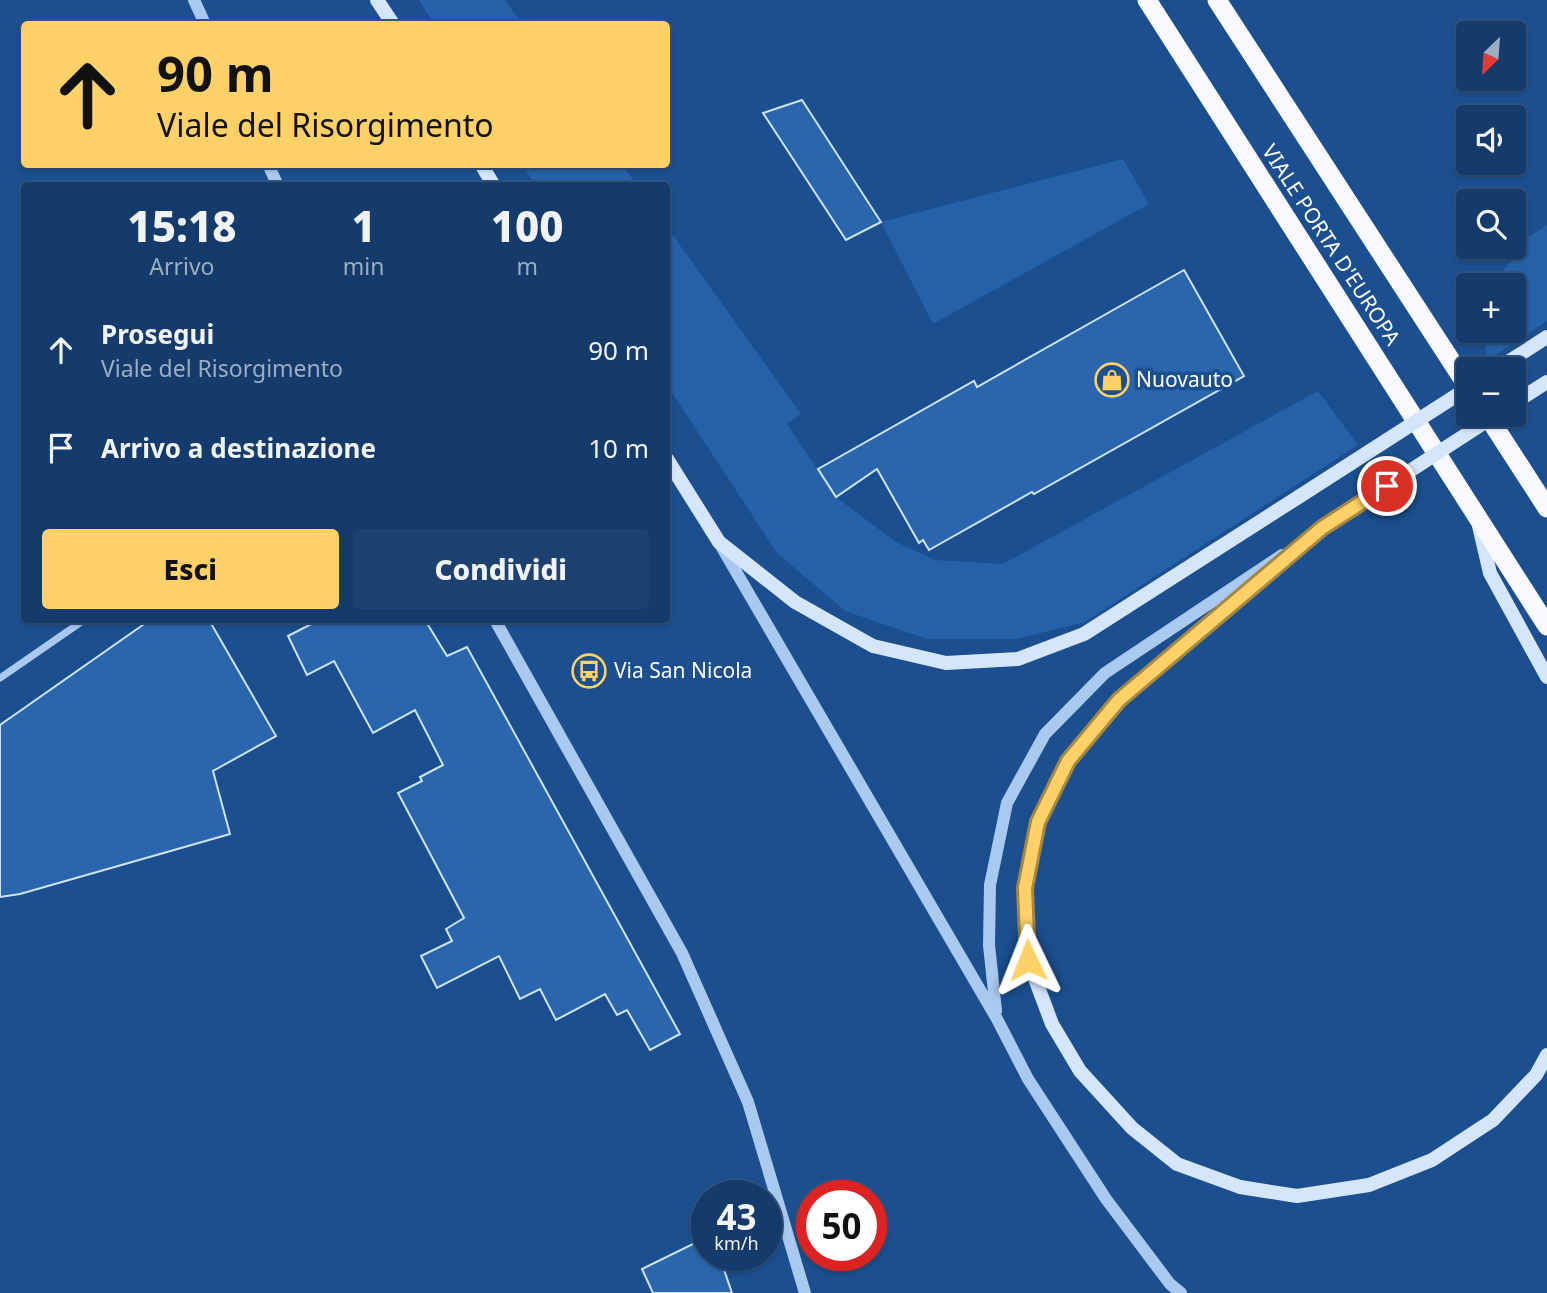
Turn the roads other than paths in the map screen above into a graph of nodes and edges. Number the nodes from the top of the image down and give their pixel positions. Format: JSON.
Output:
{"nodes":[{"id":1,"x":194,"y":0,"type":"edge"},
{"id":2,"x":377,"y":0,"type":"edge"},
{"id":3,"x":1147,"y":0,"type":"edge"},
{"id":4,"x":1217,"y":0,"type":"edge"},
{"id":5,"x":204,"y":21,"type":"edge"},
{"id":6,"x":391,"y":21,"type":"edge"},
{"id":7,"x":1547,"y":337,"type":"edge"},
{"id":8,"x":1516,"y":357,"type":"edge"},
{"id":9,"x":1456,"y":368,"type":"edge"},
{"id":10,"x":1547,"y":382,"type":"edge"},
{"id":11,"x":1456,"y":395,"type":"edge"},
{"id":12,"x":1526,"y":395,"type":"edge"},
{"id":13,"x":1478,"y":427,"type":"edge"},
{"id":14,"x":1495,"y":427,"type":"edge"},
{"id":15,"x":670,"y":464,"type":"edge"},
{"id":16,"x":1526,"y":475,"type":"junction"},
{"id":17,"x":1547,"y":502,"type":"edge"},
{"id":18,"x":1547,"y":508,"type":"edge"},
{"id":19,"x":1476,"y":514,"type":"junction"},
{"id":20,"x":1322,"y":528,"type":"junction"},
{"id":21,"x":719,"y":542,"type":"junction"},
{"id":22,"x":80,"y":623,"type":"edge"},
{"id":23,"x":497,"y":623,"type":"edge"},
{"id":24,"x":1547,"y":626,"type":"edge"},
{"id":25,"x":1547,"y":677,"type":"edge"},
{"id":26,"x":0,"y":678,"type":"edge"},
{"id":27,"x":997,"y":1019,"type":"junction"},
{"id":28,"x":1547,"y":1055,"type":"edge"},
{"id":29,"x":805,"y":1293,"type":"edge"},
{"id":30,"x":1181,"y":1293,"type":"edge"}],
"edges":[{"from":1,"to":5,"type":"street"},
{"from":2,"to":6,"type":"main road"},
{"from":3,"to":19,"type":"highway","name":"VIALE PORTA D'EUROPA"},
{"from":4,"to":9,"type":"highway","name":"VIALE PORTA D'EUROPA"},
{"from":7,"to":8,"type":"main road"},
{"from":10,"to":12,"type":"main road"},
{"from":11,"to":21,"type":"main road","bridge":true},
{"from":13,"to":20,"type":"main road","bridge":true},
{"from":14,"to":16,"type":"highway"},
{"from":15,"to":21,"type":"main road"},
{"from":16,"to":17,"type":"main road"},
{"from":16,"to":18,"type":"highway"},
{"from":19,"to":24,"type":"highway","name":"VIALE PORTA D'EUROPA"},
{"from":19,"to":25,"type":"main road"},
{"from":20,"to":27,"type":"street"},
{"from":20,"to":28,"type":"main road"},
{"from":21,"to":27,"type":"street"},
{"from":22,"to":26,"type":"street"},
{"from":23,"to":29,"type":"street"},
{"from":27,"to":30,"type":"street"}]}
